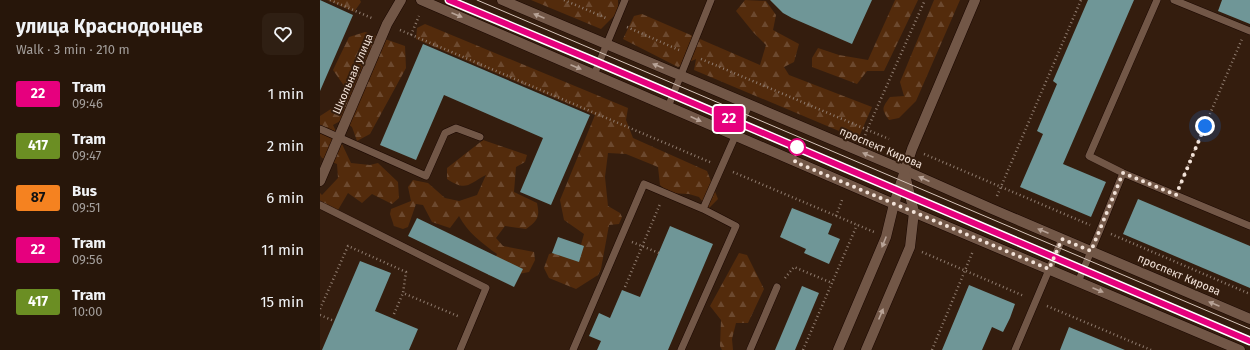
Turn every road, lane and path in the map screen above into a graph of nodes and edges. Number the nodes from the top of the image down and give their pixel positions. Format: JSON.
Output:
{"nodes":[{"id":1,"x":330,"y":0,"type":"edge"},
{"id":2,"x":401,"y":0,"type":"edge"},
{"id":3,"x":421,"y":0,"type":"edge"},
{"id":4,"x":502,"y":0,"type":"edge"},
{"id":5,"x":564,"y":0,"type":"edge"},
{"id":6,"x":625,"y":0,"type":"edge"},
{"id":7,"x":712,"y":0,"type":"edge"},
{"id":8,"x":925,"y":0,"type":"edge"},
{"id":9,"x":975,"y":0,"type":"edge"},
{"id":10,"x":1081,"y":0,"type":"edge"},
{"id":11,"x":1157,"y":0,"type":"edge"},
{"id":12,"x":1174,"y":0,"type":"edge"},
{"id":13,"x":419,"y":16,"type":"dead end"},
{"id":14,"x":374,"y":19,"type":"dead end"},
{"id":15,"x":616,"y":22,"type":"junction"},
{"id":16,"x":399,"y":30,"type":"dead end"},
{"id":17,"x":1248,"y":30,"type":"edge"},
{"id":18,"x":411,"y":35,"type":"junction"},
{"id":19,"x":607,"y":44,"type":"junction"},
{"id":20,"x":689,"y":54,"type":"junction"},
{"id":21,"x":594,"y":75,"type":"junction"},
{"id":22,"x":680,"y":76,"type":"junction"},
{"id":23,"x":749,"y":105,"type":"junction"},
{"id":24,"x":668,"y":107,"type":"junction"},
{"id":25,"x":320,"y":129,"type":"edge"},
{"id":26,"x":867,"y":130,"type":"junction"},
{"id":27,"x":735,"y":136,"type":"junction"},
{"id":28,"x":480,"y":137,"type":"dead end"},
{"id":29,"x":339,"y":138,"type":"junction"},
{"id":30,"x":889,"y":139,"type":"dead end"},
{"id":31,"x":863,"y":143,"type":"dead end"},
{"id":32,"x":924,"y":154,"type":"dead end"},
{"id":33,"x":721,"y":167,"type":"junction"},
{"id":34,"x":904,"y":170,"type":"junction"},
{"id":35,"x":1123,"y":173,"type":"junction"},
{"id":36,"x":320,"y":181,"type":"edge"},
{"id":37,"x":1001,"y":187,"type":"junction"},
{"id":38,"x":665,"y":193,"type":"junction"},
{"id":39,"x":1176,"y":195,"type":"junction"},
{"id":40,"x":996,"y":199,"type":"dead end"},
{"id":41,"x":842,"y":200,"type":"dead end"},
{"id":42,"x":894,"y":204,"type":"junction"},
{"id":43,"x":320,"y":205,"type":"edge"},
{"id":44,"x":703,"y":209,"type":"junction"},
{"id":45,"x":914,"y":212,"type":"junction"},
{"id":46,"x":836,"y":216,"type":"junction"},
{"id":47,"x":857,"y":225,"type":"junction"},
{"id":48,"x":1250,"y":226,"type":"edge"},
{"id":49,"x":1100,"y":230,"type":"junction"},
{"id":50,"x":874,"y":232,"type":"dead end"},
{"id":51,"x":621,"y":237,"type":"junction"},
{"id":52,"x":1062,"y":239,"type":"junction"},
{"id":53,"x":642,"y":246,"type":"junction"},
{"id":54,"x":974,"y":251,"type":"dead end"},
{"id":55,"x":1091,"y":251,"type":"junction"},
{"id":56,"x":659,"y":253,"type":"dead end"},
{"id":57,"x":1049,"y":269,"type":"junction"},
{"id":58,"x":1078,"y":282,"type":"junction"},
{"id":59,"x":832,"y":283,"type":"junction"},
{"id":60,"x":625,"y":287,"type":"dead end"},
{"id":61,"x":777,"y":287,"type":"joint"},
{"id":62,"x":403,"y":293,"type":"junction"},
{"id":63,"x":1250,"y":294,"type":"edge"},
{"id":64,"x":320,"y":309,"type":"edge"},
{"id":65,"x":394,"y":314,"type":"dead end"},
{"id":66,"x":320,"y":315,"type":"edge"},
{"id":67,"x":1250,"y":319,"type":"edge"},
{"id":68,"x":334,"y":322,"type":"dead end"},
{"id":69,"x":472,"y":322,"type":"junction"},
{"id":70,"x":460,"y":350,"type":"edge"},
{"id":71,"x":573,"y":350,"type":"edge"},
{"id":72,"x":681,"y":350,"type":"edge"},
{"id":73,"x":750,"y":350,"type":"edge"},
{"id":74,"x":803,"y":350,"type":"edge"},
{"id":75,"x":838,"y":350,"type":"edge"},
{"id":76,"x":866,"y":350,"type":"edge"},
{"id":77,"x":932,"y":350,"type":"edge"},
{"id":78,"x":1015,"y":350,"type":"edge"},
{"id":79,"x":1240,"y":350,"type":"edge"}],
"edges":[{"from":1,"to":14,"type":"path"},
{"from":2,"to":29,"type":"street","name":"Школьная улица"},
{"from":3,"to":21,"type":"street","one_way":true},
{"from":19,"to":4,"type":"street","name":"проспект Кирова","one_way":true},
{"from":5,"to":15,"type":"path"},
{"from":6,"to":15,"type":"lane"},
{"from":7,"to":20,"type":"lane"},
{"from":8,"to":26,"type":"path"},
{"from":9,"to":34,"type":"street"},
{"from":10,"to":37,"type":"path"},
{"from":11,"to":35,"type":"lane"},
{"from":12,"to":17,"type":"lane"},
{"from":13,"to":18,"type":"path"},
{"from":15,"to":19,"type":"lane"},
{"from":15,"to":20,"type":"path"},
{"from":16,"to":18,"type":"path"},
{"from":17,"to":39,"type":"path"},
{"from":18,"to":33,"type":"path"},
{"from":19,"to":21,"type":"lane"},
{"from":22,"to":19,"type":"street","name":"проспект Кирова","one_way":true},
{"from":20,"to":22,"type":"lane"},
{"from":20,"to":26,"type":"path"},
{"from":21,"to":24,"type":"street"},
{"from":22,"to":23,"type":"street","name":"проспект Кирова"},
{"from":22,"to":24,"type":"lane"},
{"from":23,"to":27,"type":"lane"},
{"from":34,"to":23,"type":"street","name":"проспект Кирова","one_way":true},
{"from":24,"to":27,"type":"street","one_way":true},
{"from":25,"to":29,"type":"lane"},
{"from":26,"to":30,"type":"path"},
{"from":26,"to":31,"type":"path"},
{"from":27,"to":33,"type":"lane"},
{"from":27,"to":42,"type":"street"},
{"from":28,"to":29,"type":"lane"},
{"from":29,"to":36,"type":"street","name":"Школьная улица"},
{"from":32,"to":37,"type":"path"},
{"from":33,"to":44,"type":"lane"},
{"from":33,"to":46,"type":"path"},
{"from":34,"to":42,"type":"street"},
{"from":34,"to":45,"type":"street"},
{"from":52,"to":34,"type":"street","name":"проспект Кирова","one_way":true},
{"from":35,"to":39,"type":"lane"},
{"from":35,"to":49,"type":"lane"},
{"from":37,"to":40,"type":"path"},
{"from":37,"to":49,"type":"path"},
{"from":38,"to":44,"type":"lane"},
{"from":38,"to":51,"type":"lane"},
{"from":38,"to":53,"type":"path"},
{"from":39,"to":48,"type":"lane"},
{"from":41,"to":46,"type":"path"},
{"from":42,"to":45,"type":"street"},
{"from":42,"to":75,"type":"street","one_way":true},
{"from":43,"to":69,"type":"lane"},
{"from":44,"to":72,"type":"lane"},
{"from":45,"to":57,"type":"street"},
{"from":76,"to":45,"type":"street","one_way":true},
{"from":46,"to":47,"type":"path"},
{"from":47,"to":50,"type":"path"},
{"from":47,"to":59,"type":"path"},
{"from":49,"to":55,"type":"lane"},
{"from":49,"to":63,"type":"path"},
{"from":51,"to":53,"type":"path"},
{"from":51,"to":71,"type":"lane"},
{"from":52,"to":55,"type":"street","name":"проспект Кирова"},
{"from":52,"to":57,"type":"lane"},
{"from":53,"to":56,"type":"path"},
{"from":53,"to":60,"type":"path"},
{"from":54,"to":77,"type":"path"},
{"from":55,"to":58,"type":"lane"},
{"from":67,"to":55,"type":"street","name":"проспект Кирова","one_way":true},
{"from":57,"to":58,"type":"street"},
{"from":57,"to":78,"type":"lane"},
{"from":58,"to":79,"type":"street","one_way":true},
{"from":59,"to":61,"type":"path"},
{"from":59,"to":74,"type":"path"},
{"from":61,"to":73,"type":"lane"},
{"from":62,"to":64,"type":"path"},
{"from":62,"to":65,"type":"path"},
{"from":62,"to":69,"type":"path"},
{"from":66,"to":68,"type":"path"},
{"from":69,"to":70,"type":"lane"}]}
